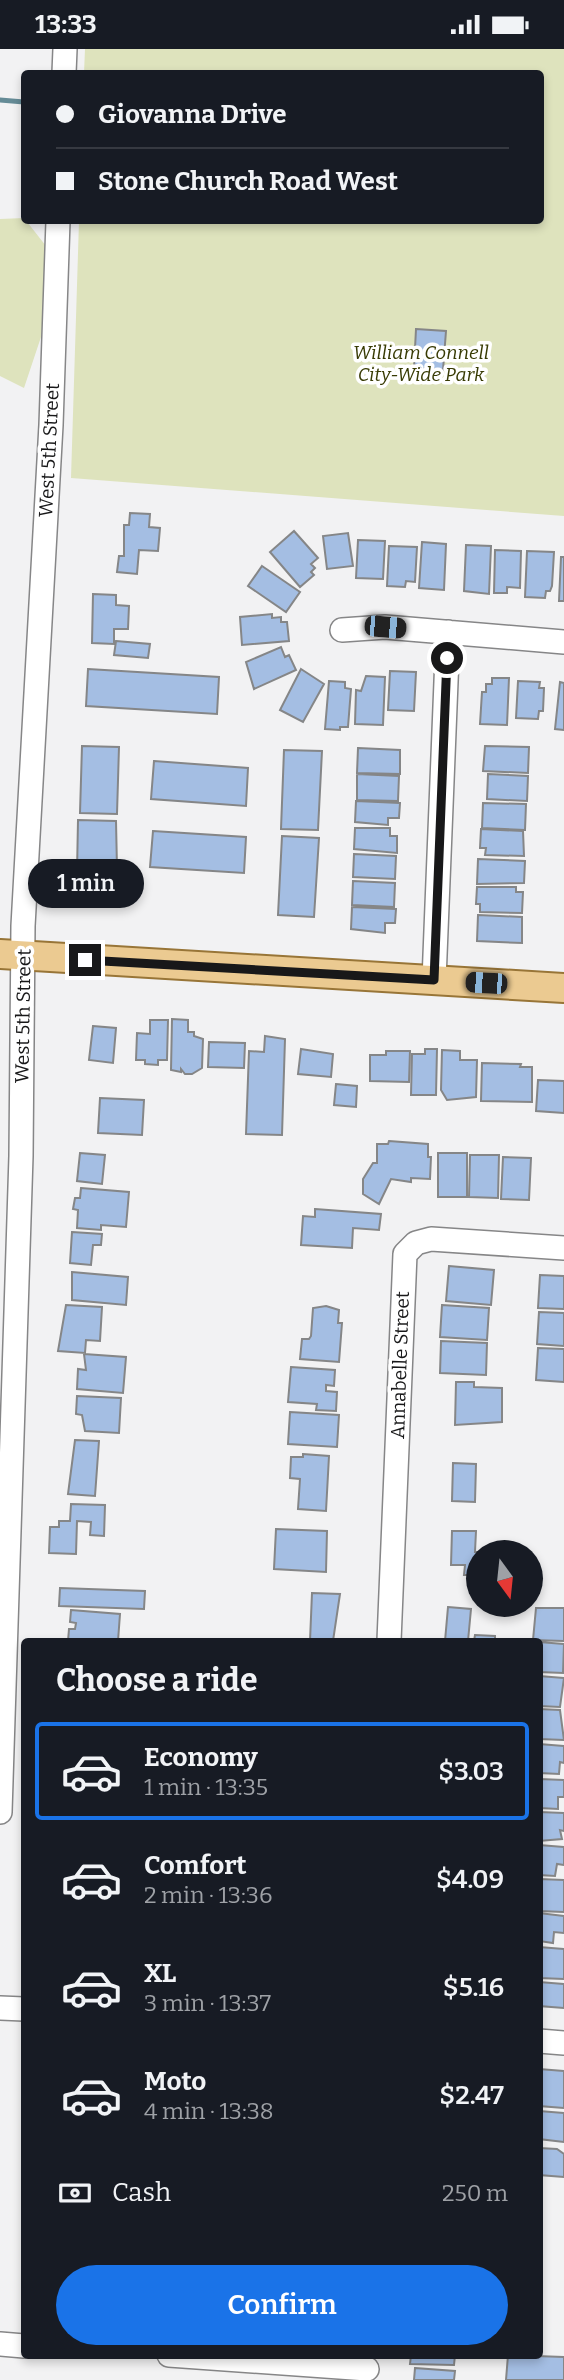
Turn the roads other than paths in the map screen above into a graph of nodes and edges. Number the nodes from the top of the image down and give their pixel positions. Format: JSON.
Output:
{"nodes":[{"id":1,"x":65,"y":49,"type":"edge"},
{"id":2,"x":64,"y":70,"type":"edge"},
{"id":3,"x":58,"y":224,"type":"edge"},
{"id":4,"x":342,"y":630,"type":"dead end"},
{"id":5,"x":448,"y":632,"type":"junction"},
{"id":6,"x":564,"y":642,"type":"edge"},
{"id":7,"x":12,"y":955,"type":"edge"},
{"id":8,"x":434,"y":980,"type":"junction"},
{"id":9,"x":564,"y":988,"type":"edge"},
{"id":10,"x":564,"y":1248,"type":"edge"},
{"id":11,"x":4,"y":1576,"type":"edge"},
{"id":12,"x":389,"y":1638,"type":"edge"},
{"id":13,"x":0,"y":1812,"type":"edge"},
{"id":14,"x":0,"y":2008,"type":"edge"},
{"id":15,"x":21,"y":2009,"type":"edge"},
{"id":16,"x":543,"y":2041,"type":"edge"},
{"id":17,"x":564,"y":2043,"type":"edge"},
{"id":18,"x":0,"y":2344,"type":"edge"},
{"id":19,"x":21,"y":2346,"type":"edge"},
{"id":20,"x":230,"y":2359,"type":"edge"},
{"id":21,"x":367,"y":2368,"type":"edge"}],
"edges":[{"from":1,"to":2,"type":"street"},
{"from":3,"to":7,"type":"street","name":"West 5th Street"},
{"from":4,"to":5,"type":"street"},
{"from":5,"to":6,"type":"street"},
{"from":5,"to":8,"type":"street"},
{"from":7,"to":8,"type":"main road"},
{"from":7,"to":11,"type":"street","name":"West 5th Street"},
{"from":8,"to":9,"type":"main road"},
{"from":10,"to":12,"type":"street","name":"Annabelle Street"},
{"from":11,"to":13,"type":"street","name":"West 5th Street"},
{"from":14,"to":15,"type":"street"},
{"from":16,"to":17,"type":"street"},
{"from":18,"to":19,"type":"street"},
{"from":20,"to":21,"type":"street"}]}
